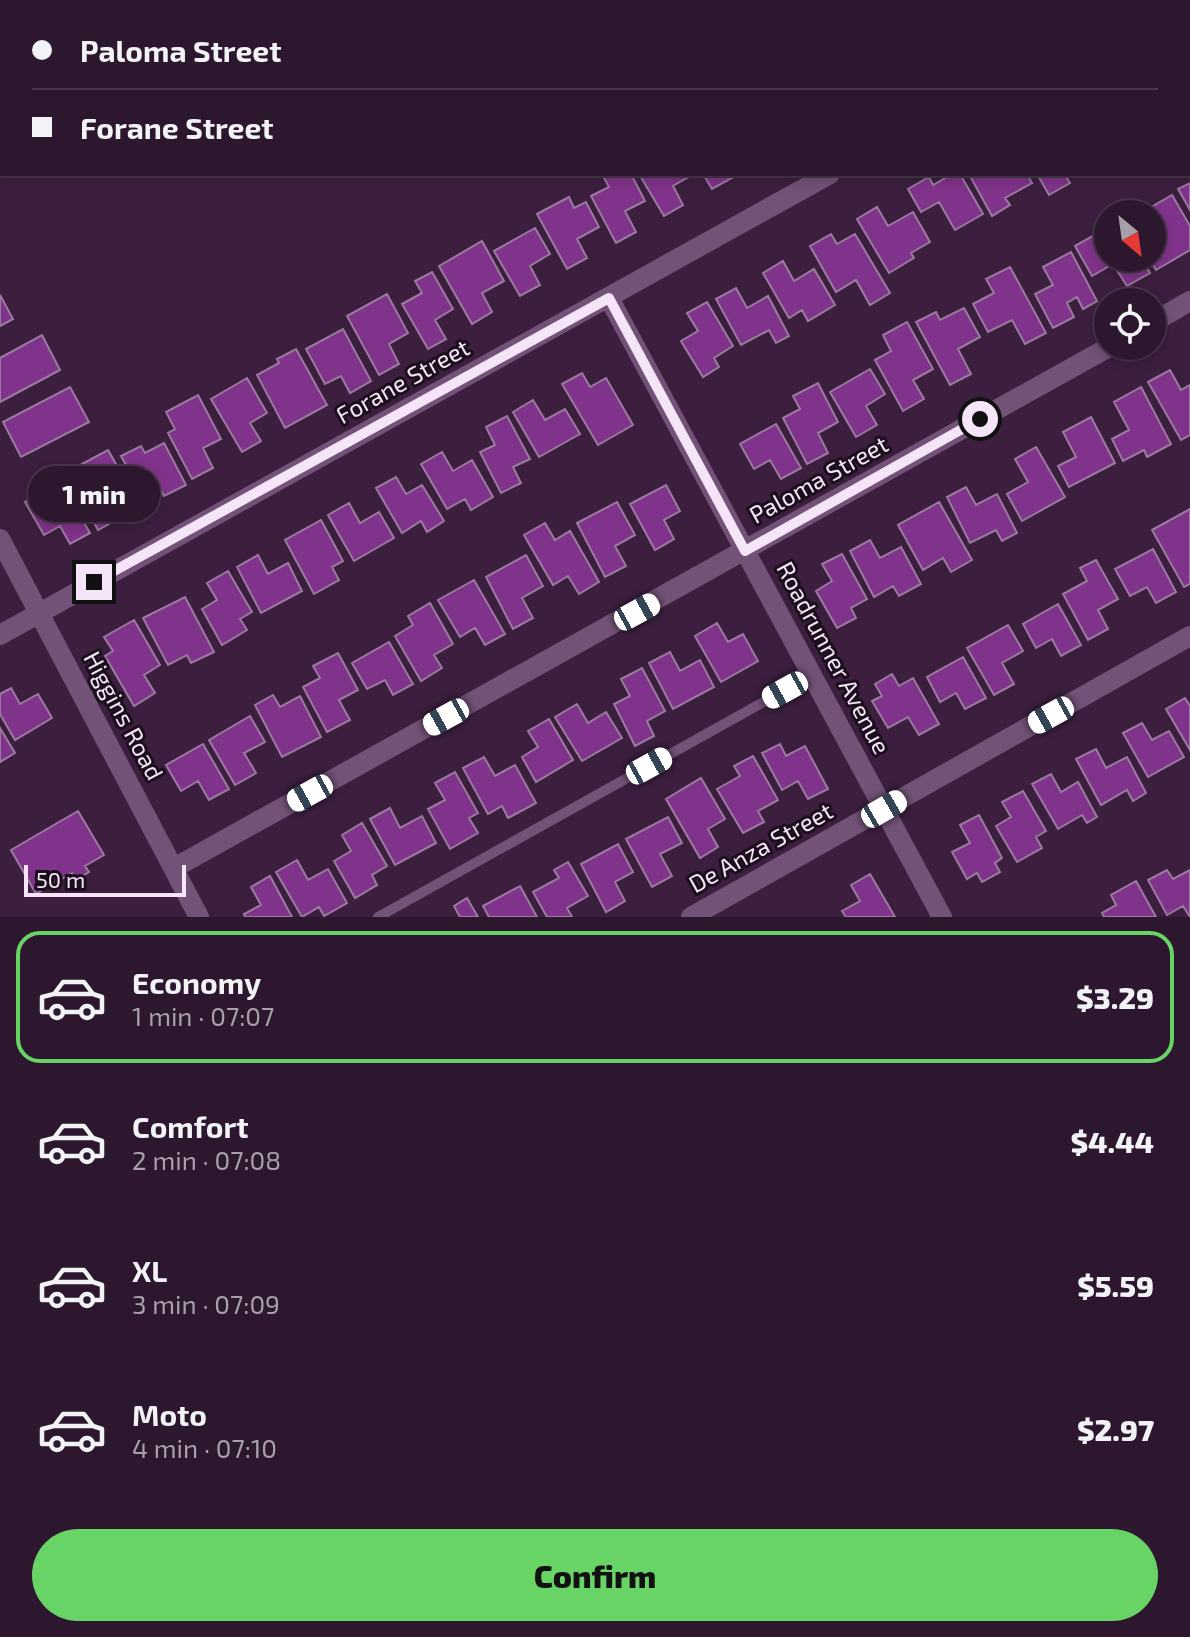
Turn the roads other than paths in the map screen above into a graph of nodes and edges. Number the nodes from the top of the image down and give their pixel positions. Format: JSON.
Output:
{"nodes":[{"id":1,"x":826,"y":176,"type":"edge"},
{"id":2,"x":609,"y":298,"type":"junction"},
{"id":3,"x":1190,"y":301,"type":"edge"},
{"id":4,"x":1166,"y":315,"type":"edge"},
{"id":5,"x":1094,"y":356,"type":"edge"},
{"id":6,"x":0,"y":539,"type":"edge"},
{"id":7,"x":745,"y":551,"type":"junction"},
{"id":8,"x":40,"y":612,"type":"junction"},
{"id":9,"x":0,"y":635,"type":"edge"},
{"id":10,"x":1190,"y":636,"type":"edge"},
{"id":11,"x":812,"y":675,"type":"junction"},
{"id":12,"x":884,"y":809,"type":"junction"},
{"id":13,"x":174,"y":868,"type":"junction"},
{"id":14,"x":199,"y":917,"type":"edge"},
{"id":15,"x":378,"y":917,"type":"edge"},
{"id":16,"x":691,"y":917,"type":"edge"},
{"id":17,"x":942,"y":917,"type":"edge"}],
"edges":[{"from":1,"to":2,"type":"street","name":"Forane Street"},
{"from":2,"to":7,"type":"street","name":"Roadrunner Avenue"},
{"from":2,"to":8,"type":"street","name":"Forane Street"},
{"from":3,"to":4,"type":"street"},
{"from":5,"to":7,"type":"street","name":"Paloma Street"},
{"from":6,"to":8,"type":"street","name":"Higgins Road"},
{"from":7,"to":11,"type":"street","name":"Roadrunner Avenue"},
{"from":7,"to":13,"type":"street","name":"Paloma Street"},
{"from":8,"to":9,"type":"street","name":"Forane Street"},
{"from":8,"to":13,"type":"street","name":"Higgins Road"},
{"from":10,"to":12,"type":"street","name":"De Anza Street"},
{"from":11,"to":12,"type":"street","name":"Roadrunner Avenue"},
{"from":11,"to":15,"type":"lane"},
{"from":12,"to":16,"type":"street","name":"De Anza Street"},
{"from":12,"to":17,"type":"street","name":"Roadrunner Avenue"},
{"from":13,"to":14,"type":"street","name":"Higgins Road"}]}
